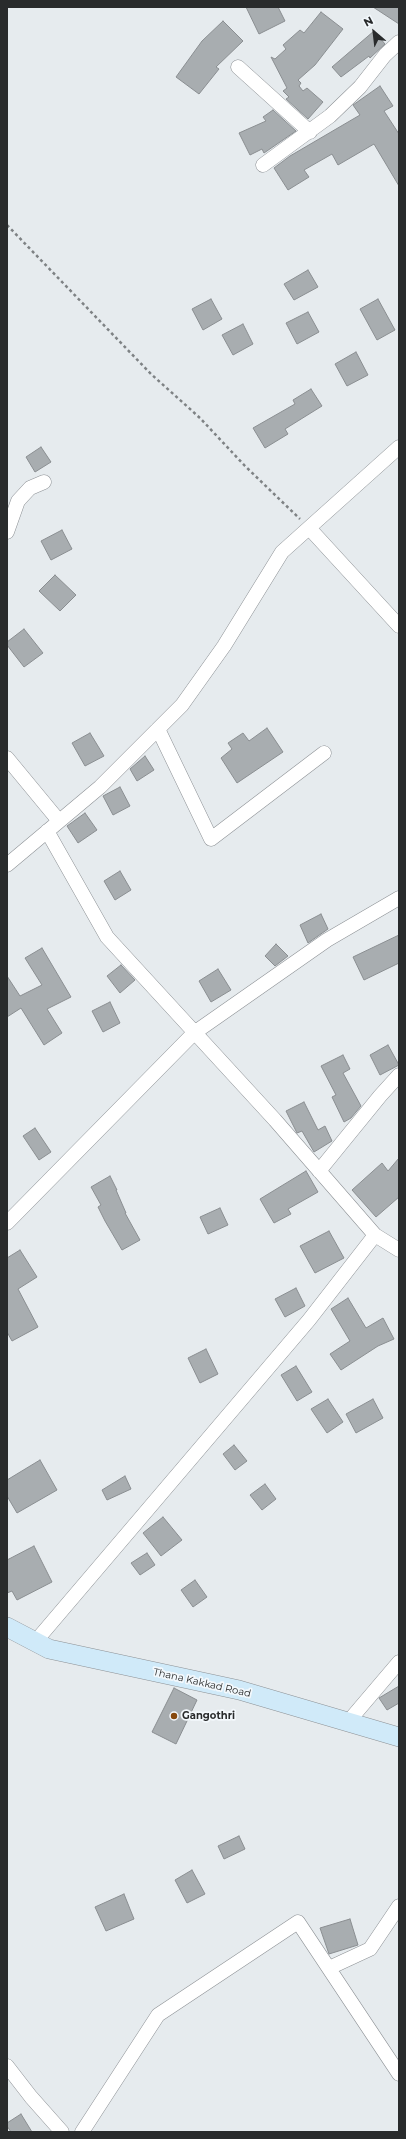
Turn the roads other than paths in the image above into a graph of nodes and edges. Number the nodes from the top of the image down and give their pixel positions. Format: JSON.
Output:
{"nodes":[{"id":1,"x":399,"y":42,"type":"edge"},
{"id":2,"x":238,"y":67,"type":"dead end"},
{"id":3,"x":310,"y":132,"type":"junction"},
{"id":4,"x":263,"y":165,"type":"dead end"},
{"id":5,"x":399,"y":447,"type":"edge"},
{"id":6,"x":44,"y":482,"type":"dead end"},
{"id":7,"x":310,"y":529,"type":"junction"},
{"id":8,"x":7,"y":532,"type":"edge"},
{"id":9,"x":399,"y":626,"type":"edge"},
{"id":10,"x":158,"y":729,"type":"junction"},
{"id":11,"x":324,"y":753,"type":"dead end"},
{"id":12,"x":7,"y":758,"type":"edge"},
{"id":13,"x":59,"y":821,"type":"junction"},
{"id":14,"x":47,"y":831,"type":"junction"},
{"id":15,"x":7,"y":866,"type":"edge"},
{"id":16,"x":399,"y":898,"type":"edge"},
{"id":17,"x":194,"y":1033,"type":"junction"},
{"id":18,"x":399,"y":1075,"type":"edge"},
{"id":19,"x":320,"y":1171,"type":"junction"},
{"id":20,"x":7,"y":1223,"type":"edge"},
{"id":21,"x":375,"y":1235,"type":"junction"},
{"id":22,"x":399,"y":1250,"type":"edge"},
{"id":23,"x":7,"y":1627,"type":"edge"},
{"id":24,"x":35,"y":1642,"type":"junction"},
{"id":25,"x":399,"y":1662,"type":"edge"},
{"id":26,"x":348,"y":1722,"type":"junction"},
{"id":27,"x":399,"y":1737,"type":"edge"},
{"id":28,"x":399,"y":1906,"type":"edge"},
{"id":29,"x":329,"y":1968,"type":"junction"},
{"id":30,"x":7,"y":2066,"type":"edge"},
{"id":31,"x":399,"y":2074,"type":"edge"},
{"id":32,"x":62,"y":2132,"type":"edge"},
{"id":33,"x":82,"y":2132,"type":"edge"}],
"edges":[{"from":1,"to":3,"type":"street"},
{"from":2,"to":3,"type":"street"},
{"from":3,"to":4,"type":"street"},
{"from":5,"to":7,"type":"street"},
{"from":6,"to":8,"type":"street"},
{"from":7,"to":9,"type":"street"},
{"from":7,"to":10,"type":"street"},
{"from":10,"to":11,"type":"street"},
{"from":10,"to":13,"type":"street"},
{"from":12,"to":13,"type":"street"},
{"from":13,"to":14,"type":"street"},
{"from":14,"to":15,"type":"street"},
{"from":14,"to":17,"type":"street"},
{"from":16,"to":17,"type":"street"},
{"from":17,"to":19,"type":"street"},
{"from":17,"to":20,"type":"street"},
{"from":18,"to":19,"type":"street"},
{"from":19,"to":21,"type":"street"},
{"from":21,"to":22,"type":"street"},
{"from":21,"to":24,"type":"street"},
{"from":23,"to":24,"type":"main road","name":"Thana Kakkad Road"},
{"from":24,"to":26,"type":"main road","name":"Thana Kakkad Road"},
{"from":25,"to":26,"type":"street"},
{"from":26,"to":27,"type":"main road","name":"Thana Kakkad Road"},
{"from":28,"to":29,"type":"street"},
{"from":29,"to":31,"type":"street"},
{"from":29,"to":33,"type":"street"},
{"from":30,"to":32,"type":"street"}]}
